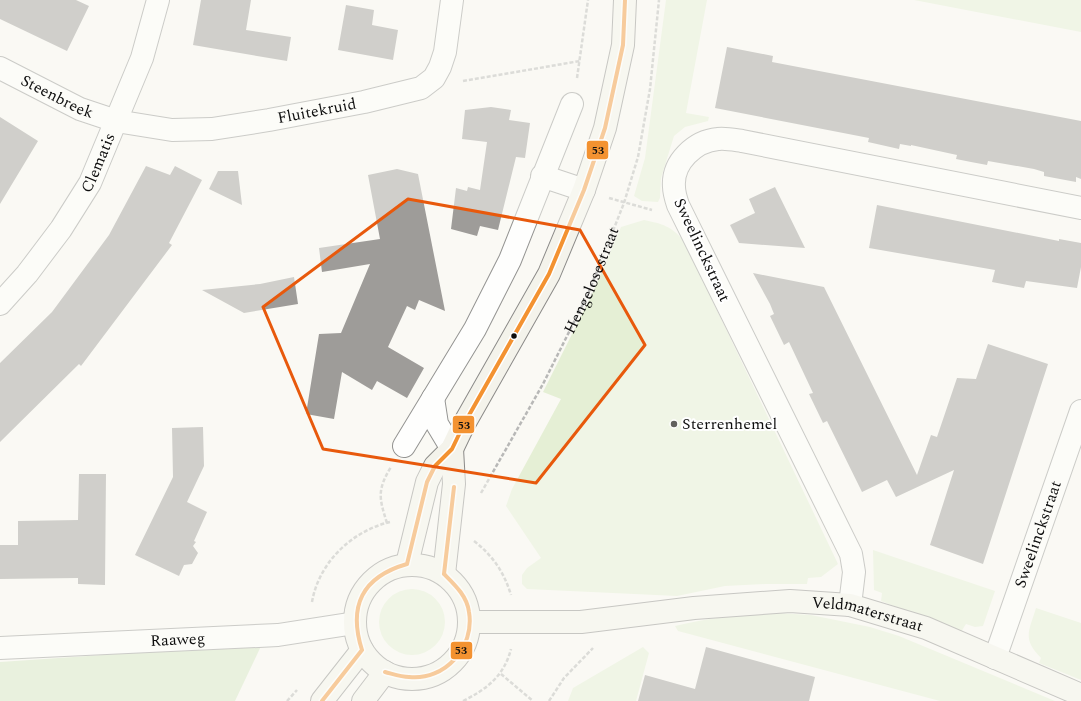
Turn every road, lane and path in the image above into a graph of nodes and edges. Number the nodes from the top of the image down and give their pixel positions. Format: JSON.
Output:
{"nodes":[{"id":1,"x":158,"y":0,"type":"edge"},
{"id":2,"x":452,"y":0,"type":"edge"},
{"id":3,"x":588,"y":0,"type":"edge"},
{"id":4,"x":625,"y":0,"type":"edge"},
{"id":5,"x":660,"y":0,"type":"edge"},
{"id":6,"x":0,"y":68,"type":"edge"},
{"id":7,"x":421,"y":88,"type":"junction"},
{"id":8,"x":572,"y":104,"type":"dead end"},
{"id":9,"x":116,"y":121,"type":"junction"},
{"id":10,"x":542,"y":176,"type":"junction"},
{"id":11,"x":584,"y":190,"type":"junction"},
{"id":12,"x":624,"y":204,"type":"junction"},
{"id":13,"x":678,"y":205,"type":"junction"},
{"id":14,"x":1081,"y":208,"type":"edge"},
{"id":15,"x":0,"y":304,"type":"edge"},
{"id":16,"x":433,"y":398,"type":"junction"},
{"id":17,"x":1081,"y":411,"type":"edge"},
{"id":18,"x":404,"y":446,"type":"joint"},
{"id":19,"x":452,"y":449,"type":"junction"},
{"id":20,"x":479,"y":500,"type":"dead end"},
{"id":21,"x":476,"y":535,"type":"dead end"},
{"id":22,"x":477,"y":543,"type":"dead end"},
{"id":23,"x":407,"y":564,"type":"junction"},
{"id":24,"x":444,"y":574,"type":"junction"},
{"id":25,"x":850,"y":606,"type":"junction"},
{"id":26,"x":470,"y":622,"type":"junction"},
{"id":27,"x":355,"y":623,"type":"junction"},
{"id":28,"x":515,"y":624,"type":"junction"},
{"id":29,"x":310,"y":630,"type":"junction"},
{"id":30,"x":599,"y":644,"type":"dead end"},
{"id":31,"x":0,"y":648,"type":"edge"},
{"id":32,"x":362,"y":650,"type":"junction"},
{"id":33,"x":995,"y":658,"type":"junction"},
{"id":34,"x":385,"y":672,"type":"junction"},
{"id":35,"x":501,"y":674,"type":"junction"},
{"id":36,"x":1081,"y":695,"type":"edge"},
{"id":37,"x":322,"y":701,"type":"edge"},
{"id":38,"x":363,"y":701,"type":"edge"},
{"id":39,"x":463,"y":701,"type":"edge"},
{"id":40,"x":533,"y":701,"type":"edge"},
{"id":41,"x":549,"y":701,"type":"edge"}],
"edges":[{"from":1,"to":9,"type":"street","name":"Clematis"},
{"from":2,"to":7,"type":"street","name":"Fluitekruid"},
{"from":3,"to":7,"type":"path"},
{"from":4,"to":11,"type":"main road"},
{"from":5,"to":12,"type":"path","name":"Hengelosestraat"},
{"from":6,"to":9,"type":"street","name":"Steenbreek"},
{"from":7,"to":9,"type":"street","name":"Fluitekruid"},
{"from":8,"to":10,"type":"street"},
{"from":9,"to":15,"type":"street","name":"Clematis"},
{"from":10,"to":11,"type":"street"},
{"from":10,"to":16,"type":"street"},
{"from":11,"to":12,"type":"path"},
{"from":11,"to":19,"type":"main road"},
{"from":12,"to":13,"type":"path"},
{"from":12,"to":20,"type":"path","name":"Hengelosestraat"},
{"from":13,"to":14,"type":"street","name":"Sweelinckstraat"},
{"from":13,"to":25,"type":"street","name":"Sweelinckstraat"},
{"from":16,"to":18,"type":"street"},
{"from":16,"to":19,"type":"street"},
{"from":17,"to":33,"type":"street","name":"Sweelinckstraat"},
{"from":18,"to":29,"type":"path"},
{"from":19,"to":23,"type":"main road"},
{"from":19,"to":24,"type":"main road"},
{"from":21,"to":22,"type":"path"},
{"from":23,"to":24,"type":"main road"},
{"from":23,"to":27,"type":"main road"},
{"from":24,"to":26,"type":"main road"},
{"from":25,"to":28,"type":"main road","name":"Veldmaterstraat"},
{"from":25,"to":33,"type":"main road","name":"Veldmaterstraat"},
{"from":26,"to":28,"type":"main road","name":"Veldmaterstraat"},
{"from":26,"to":34,"type":"main road"},
{"from":27,"to":29,"type":"street","name":"Raaweg"},
{"from":27,"to":32,"type":"main road"},
{"from":28,"to":35,"type":"path"},
{"from":29,"to":31,"type":"street","name":"Raaweg"},
{"from":30,"to":41,"type":"path"},
{"from":32,"to":34,"type":"main road"},
{"from":32,"to":37,"type":"main road"},
{"from":33,"to":36,"type":"main road","name":"Veldmaterstraat"},
{"from":34,"to":38,"type":"main road"},
{"from":35,"to":39,"type":"path"},
{"from":35,"to":40,"type":"path"}]}
